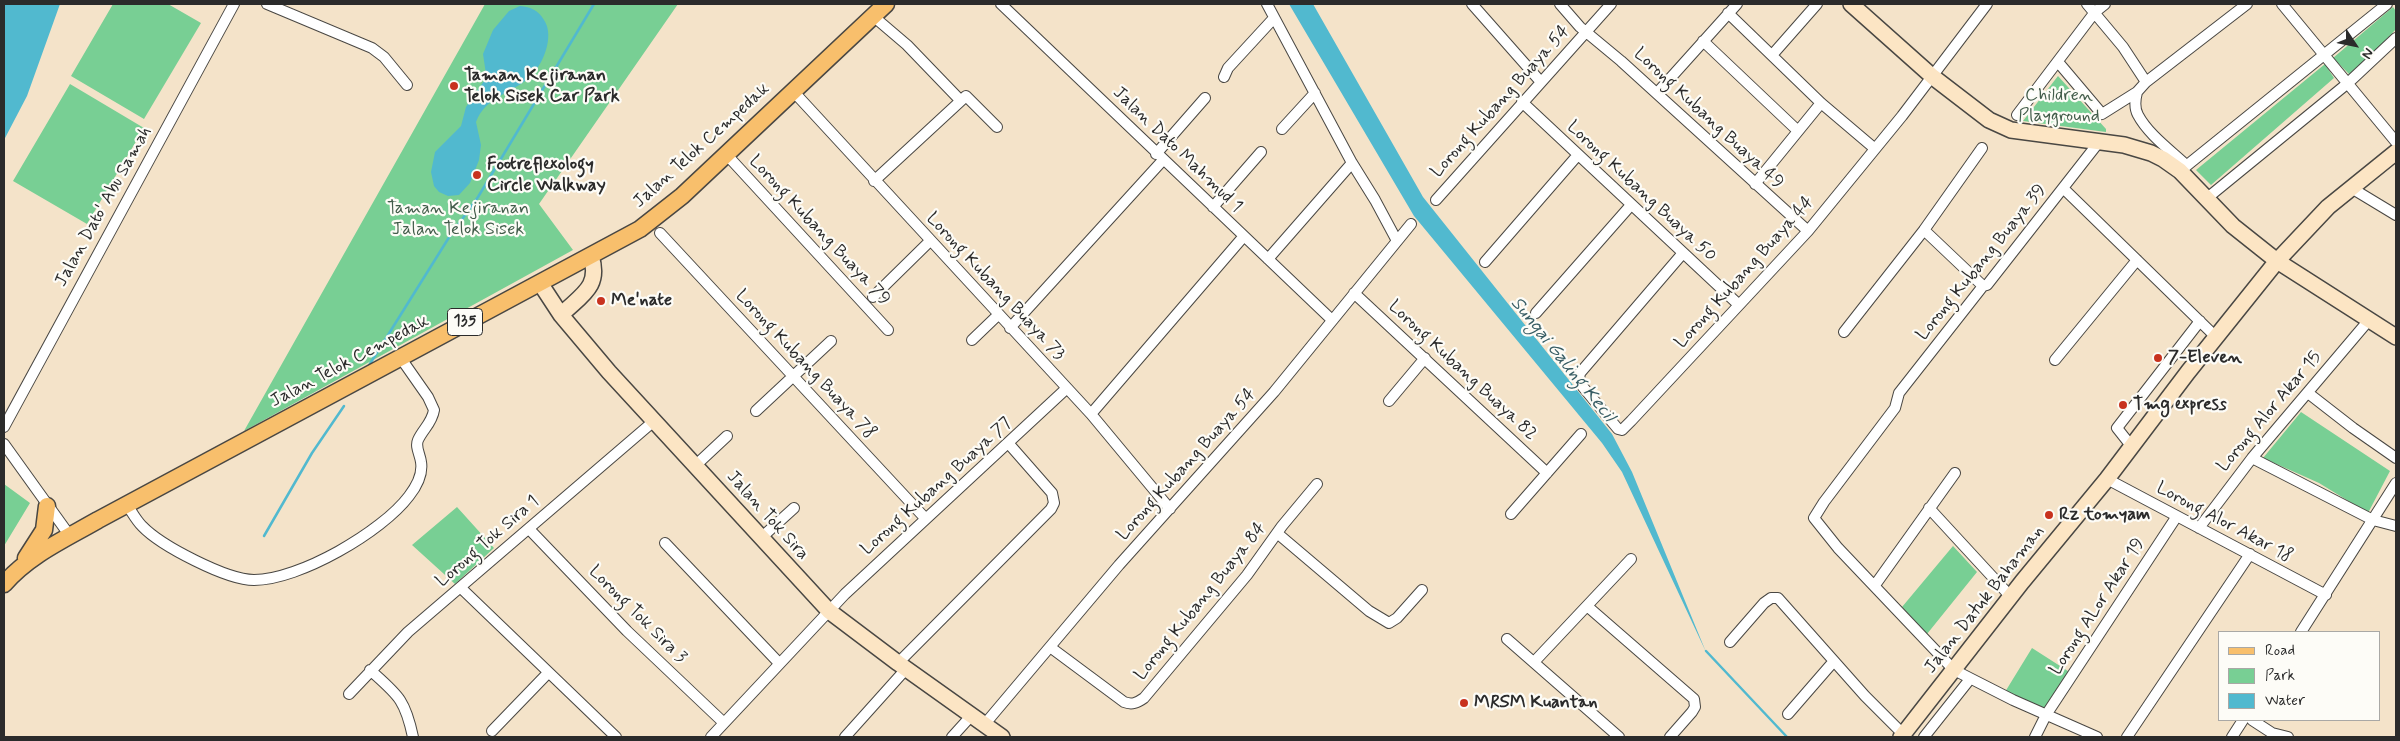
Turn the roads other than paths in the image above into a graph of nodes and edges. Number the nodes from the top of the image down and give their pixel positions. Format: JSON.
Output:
{"nodes":[{"id":1,"x":234,"y":4,"type":"edge"},
{"id":2,"x":267,"y":4,"type":"edge"},
{"id":3,"x":886,"y":4,"type":"edge"},
{"id":4,"x":1001,"y":4,"type":"edge"},
{"id":5,"x":1267,"y":4,"type":"edge"},
{"id":6,"x":1472,"y":4,"type":"edge"},
{"id":7,"x":1560,"y":4,"type":"edge"},
{"id":8,"x":1610,"y":4,"type":"edge"},
{"id":9,"x":1737,"y":4,"type":"edge"},
{"id":10,"x":1817,"y":4,"type":"edge"},
{"id":11,"x":1987,"y":4,"type":"edge"},
{"id":12,"x":2087,"y":4,"type":"edge"},
{"id":13,"x":2105,"y":4,"type":"edge"},
{"id":14,"x":2247,"y":4,"type":"edge"},
{"id":15,"x":2282,"y":4,"type":"edge"},
{"id":16,"x":2387,"y":4,"type":"edge"},
{"id":17,"x":1858,"y":6,"type":"edge"},
{"id":18,"x":2095,"y":12,"type":"junction"},
{"id":19,"x":1728,"y":13,"type":"junction"},
{"id":20,"x":873,"y":16,"type":"junction"},
{"id":21,"x":1274,"y":18,"type":"junction"},
{"id":22,"x":1586,"y":31,"type":"junction"},
{"id":23,"x":2396,"y":38,"type":"edge"},
{"id":24,"x":1703,"y":41,"type":"junction"},
{"id":25,"x":1773,"y":54,"type":"junction"},
{"id":26,"x":2324,"y":54,"type":"junction"},
{"id":27,"x":2058,"y":62,"type":"junction"},
{"id":28,"x":1933,"y":76,"type":"junction"},
{"id":29,"x":1224,"y":77,"type":"dead end"},
{"id":30,"x":1540,"y":81,"type":"junction"},
{"id":31,"x":2146,"y":82,"type":"junction"},
{"id":32,"x":2348,"y":83,"type":"junction"},
{"id":33,"x":408,"y":85,"type":"dead end"},
{"id":34,"x":793,"y":91,"type":"junction"},
{"id":35,"x":2137,"y":92,"type":"junction"},
{"id":36,"x":1315,"y":93,"type":"junction"},
{"id":37,"x":1657,"y":93,"type":"junction"},
{"id":38,"x":1205,"y":98,"type":"dead end"},
{"id":39,"x":960,"y":100,"type":"junction"},
{"id":40,"x":1522,"y":102,"type":"junction"},
{"id":41,"x":1821,"y":103,"type":"junction"},
{"id":42,"x":2017,"y":115,"type":"dead end"},
{"id":43,"x":997,"y":127,"type":"dead end"},
{"id":44,"x":1282,"y":128,"type":"dead end"},
{"id":45,"x":1798,"y":131,"type":"junction"},
{"id":46,"x":2099,"y":142,"type":"junction"},
{"id":47,"x":2396,"y":142,"type":"edge"},
{"id":48,"x":1874,"y":148,"type":"junction"},
{"id":49,"x":1982,"y":148,"type":"dead end"},
{"id":50,"x":1261,"y":152,"type":"dead end"},
{"id":51,"x":2396,"y":152,"type":"edge"},
{"id":52,"x":726,"y":154,"type":"junction"},
{"id":53,"x":1578,"y":156,"type":"junction"},
{"id":54,"x":1160,"y":157,"type":"junction"},
{"id":55,"x":1352,"y":163,"type":"junction"},
{"id":56,"x":2183,"y":168,"type":"junction"},
{"id":57,"x":874,"y":181,"type":"junction"},
{"id":58,"x":1755,"y":184,"type":"junction"},
{"id":59,"x":2064,"y":189,"type":"junction"},
{"id":60,"x":2353,"y":189,"type":"junction"},
{"id":61,"x":2206,"y":199,"type":"junction"},
{"id":62,"x":1436,"y":200,"type":"dead end"},
{"id":63,"x":1631,"y":205,"type":"junction"},
{"id":64,"x":1213,"y":207,"type":"junction"},
{"id":65,"x":2396,"y":215,"type":"edge"},
{"id":66,"x":1411,"y":224,"type":"dead end"},
{"id":67,"x":1924,"y":230,"type":"junction"},
{"id":68,"x":1808,"y":231,"type":"junction"},
{"id":69,"x":660,"y":233,"type":"dead end"},
{"id":70,"x":1244,"y":236,"type":"junction"},
{"id":71,"x":930,"y":241,"type":"junction"},
{"id":72,"x":1397,"y":241,"type":"junction"},
{"id":73,"x":1683,"y":253,"type":"junction"},
{"id":74,"x":591,"y":256,"type":"junction"},
{"id":75,"x":1268,"y":259,"type":"junction"},
{"id":76,"x":2137,"y":260,"type":"junction"},
{"id":77,"x":2277,"y":261,"type":"junction"},
{"id":78,"x":1485,"y":262,"type":"dead end"},
{"id":79,"x":540,"y":283,"type":"junction"},
{"id":80,"x":1983,"y":286,"type":"junction"},
{"id":81,"x":1354,"y":293,"type":"junction"},
{"id":82,"x":873,"y":297,"type":"dead end"},
{"id":83,"x":1739,"y":305,"type":"junction"},
{"id":84,"x":1536,"y":313,"type":"dead end"},
{"id":85,"x":560,"y":315,"type":"junction"},
{"id":86,"x":998,"y":315,"type":"junction"},
{"id":87,"x":1332,"y":320,"type":"junction"},
{"id":88,"x":2369,"y":320,"type":"junction"},
{"id":89,"x":2200,"y":322,"type":"junction"},
{"id":90,"x":1010,"y":328,"type":"junction"},
{"id":91,"x":888,"y":330,"type":"dead end"},
{"id":92,"x":1844,"y":332,"type":"dead end"},
{"id":93,"x":2396,"y":337,"type":"edge"},
{"id":94,"x":2217,"y":338,"type":"junction"},
{"id":95,"x":972,"y":340,"type":"dead end"},
{"id":96,"x":831,"y":341,"type":"dead end"},
{"id":97,"x":400,"y":358,"type":"junction"},
{"id":98,"x":1425,"y":358,"type":"junction"},
{"id":99,"x":2056,"y":360,"type":"dead end"},
{"id":100,"x":793,"y":376,"type":"junction"},
{"id":101,"x":1066,"y":388,"type":"junction"},
{"id":102,"x":2308,"y":393,"type":"junction"},
{"id":103,"x":1389,"y":401,"type":"dead end"},
{"id":104,"x":756,"y":411,"type":"dead end"},
{"id":105,"x":1091,"y":414,"type":"junction"},
{"id":106,"x":654,"y":421,"type":"junction"},
{"id":107,"x":4,"y":427,"type":"edge"},
{"id":108,"x":1581,"y":434,"type":"dead end"},
{"id":109,"x":727,"y":436,"type":"dead end"},
{"id":110,"x":4,"y":444,"type":"edge"},
{"id":111,"x":1009,"y":444,"type":"junction"},
{"id":112,"x":2132,"y":447,"type":"junction"},
{"id":113,"x":2252,"y":458,"type":"junction"},
{"id":114,"x":2396,"y":458,"type":"edge"},
{"id":115,"x":696,"y":465,"type":"junction"},
{"id":116,"x":1547,"y":472,"type":"junction"},
{"id":117,"x":1955,"y":472,"type":"dead end"},
{"id":118,"x":2107,"y":479,"type":"junction"},
{"id":119,"x":2396,"y":483,"type":"edge"},
{"id":120,"x":1317,"y":484,"type":"dead end"},
{"id":121,"x":127,"y":505,"type":"junction"},
{"id":122,"x":47,"y":506,"type":"junction"},
{"id":123,"x":794,"y":508,"type":"dead end"},
{"id":124,"x":1929,"y":508,"type":"junction"},
{"id":125,"x":1170,"y":509,"type":"junction"},
{"id":126,"x":1511,"y":514,"type":"dead end"},
{"id":127,"x":2177,"y":516,"type":"junction"},
{"id":128,"x":925,"y":518,"type":"junction"},
{"id":129,"x":2373,"y":520,"type":"junction"},
{"id":130,"x":2396,"y":526,"type":"edge"},
{"id":131,"x":2199,"y":528,"type":"junction"},
{"id":132,"x":529,"y":529,"type":"junction"},
{"id":133,"x":1277,"y":533,"type":"junction"},
{"id":134,"x":70,"y":536,"type":"junction"},
{"id":135,"x":762,"y":537,"type":"junction"},
{"id":136,"x":665,"y":543,"type":"dead end"},
{"id":137,"x":2250,"y":554,"type":"junction"},
{"id":138,"x":1631,"y":559,"type":"dead end"},
{"id":139,"x":16,"y":571,"type":"junction"},
{"id":140,"x":4,"y":584,"type":"edge"},
{"id":141,"x":1875,"y":585,"type":"junction"},
{"id":142,"x":461,"y":588,"type":"junction"},
{"id":143,"x":1422,"y":590,"type":"dead end"},
{"id":144,"x":2326,"y":595,"type":"junction"},
{"id":145,"x":2011,"y":597,"type":"junction"},
{"id":146,"x":1587,"y":606,"type":"junction"},
{"id":147,"x":829,"y":610,"type":"junction"},
{"id":148,"x":2302,"y":631,"type":"edge"},
{"id":149,"x":1507,"y":640,"type":"dead end"},
{"id":150,"x":1730,"y":642,"type":"dead end"},
{"id":151,"x":1050,"y":647,"type":"junction"},
{"id":152,"x":1834,"y":661,"type":"junction"},
{"id":153,"x":780,"y":662,"type":"junction"},
{"id":154,"x":1534,"y":662,"type":"junction"},
{"id":155,"x":902,"y":666,"type":"junction"},
{"id":156,"x":370,"y":670,"type":"junction"},
{"id":157,"x":1954,"y":670,"type":"junction"},
{"id":158,"x":548,"y":673,"type":"junction"},
{"id":159,"x":1970,"y":679,"type":"junction"},
{"id":160,"x":349,"y":694,"type":"dead end"},
{"id":161,"x":1788,"y":714,"type":"dead end"},
{"id":162,"x":2046,"y":715,"type":"junction"},
{"id":163,"x":971,"y":716,"type":"junction"},
{"id":164,"x":2242,"y":721,"type":"edge"},
{"id":165,"x":2254,"y":721,"type":"edge"},
{"id":166,"x":724,"y":723,"type":"junction"},
{"id":167,"x":984,"y":725,"type":"junction"},
{"id":168,"x":492,"y":731,"type":"dead end"},
{"id":169,"x":610,"y":735,"type":"edge"},
{"id":170,"x":1902,"y":736,"type":"edge"},
{"id":171,"x":413,"y":737,"type":"edge"},
{"id":172,"x":711,"y":737,"type":"edge"},
{"id":173,"x":845,"y":737,"type":"edge"},
{"id":174,"x":952,"y":737,"type":"edge"},
{"id":175,"x":1002,"y":737,"type":"edge"},
{"id":176,"x":1619,"y":737,"type":"edge"},
{"id":177,"x":1670,"y":737,"type":"edge"},
{"id":178,"x":1924,"y":737,"type":"edge"},
{"id":179,"x":2035,"y":737,"type":"edge"},
{"id":180,"x":2097,"y":737,"type":"edge"},
{"id":181,"x":2127,"y":737,"type":"edge"},
{"id":182,"x":2232,"y":737,"type":"edge"},
{"id":183,"x":2288,"y":737,"type":"edge"}],
"edges":[{"from":1,"to":107,"type":"street","name":"Jalan Dato' Abu Samah"},
{"from":2,"to":33,"type":"street"},
{"from":3,"to":20,"type":"main road","name":"Jalan Telok Cempedak","number":"135"},
{"from":4,"to":54,"type":"street","name":"Jalan Dato Mahmud 1"},
{"from":5,"to":21,"type":"street"},
{"from":6,"to":30,"type":"street"},
{"from":7,"to":22,"type":"street","name":"Lorong Kubang Buaya 49"},
{"from":8,"to":22,"type":"street","name":"Lorong Kubang Buaya 54"},
{"from":9,"to":19,"type":"street"},
{"from":10,"to":25,"type":"street"},
{"from":11,"to":28,"type":"street","name":"Lorong Kubang Buaya 44"},
{"from":12,"to":18,"type":"street"},
{"from":13,"to":18,"type":"street"},
{"from":14,"to":31,"type":"street"},
{"from":15,"to":26,"type":"street"},
{"from":16,"to":26,"type":"street"},
{"from":17,"to":28,"type":"street"},
{"from":18,"to":27,"type":"street"},
{"from":18,"to":31,"type":"street"},
{"from":19,"to":24,"type":"street"},
{"from":19,"to":25,"type":"street"},
{"from":20,"to":34,"type":"main road","name":"Jalan Telok Cempedak","number":"135"},
{"from":20,"to":39,"type":"street"},
{"from":21,"to":29,"type":"street"},
{"from":21,"to":36,"type":"street"},
{"from":22,"to":30,"type":"street","name":"Lorong Kubang Buaya 54"},
{"from":22,"to":37,"type":"street","name":"Lorong Kubang Buaya 49"},
{"from":23,"to":32,"type":"street"},
{"from":24,"to":37,"type":"street"},
{"from":24,"to":45,"type":"street"},
{"from":25,"to":41,"type":"street"},
{"from":26,"to":32,"type":"street"},
{"from":26,"to":56,"type":"street"},
{"from":27,"to":35,"type":"street"},
{"from":27,"to":42,"type":"street"},
{"from":28,"to":46,"type":"street"},
{"from":28,"to":48,"type":"street","name":"Lorong Kubang Buaya 44"},
{"from":30,"to":40,"type":"street","name":"Lorong Kubang Buaya 54"},
{"from":31,"to":35,"type":"street"},
{"from":32,"to":47,"type":"street"},
{"from":32,"to":61,"type":"street"},
{"from":34,"to":52,"type":"main road","name":"Jalan Telok Cempedak","number":"135"},
{"from":34,"to":57,"type":"street","name":"Lorong Kubang Buaya 73"},
{"from":35,"to":56,"type":"street"},
{"from":36,"to":44,"type":"street"},
{"from":36,"to":55,"type":"street"},
{"from":37,"to":58,"type":"street","name":"Lorong Kubang Buaya 49"},
{"from":38,"to":54,"type":"street"},
{"from":39,"to":43,"type":"street"},
{"from":39,"to":57,"type":"street"},
{"from":40,"to":53,"type":"street","name":"Lorong Kubang Buaya 50"},
{"from":40,"to":62,"type":"street","name":"Lorong Kubang Buaya 54"},
{"from":41,"to":45,"type":"street"},
{"from":41,"to":48,"type":"street"},
{"from":45,"to":58,"type":"street"},
{"from":46,"to":56,"type":"street"},
{"from":46,"to":59,"type":"street","name":"Lorong Kubang Buaya 39"},
{"from":48,"to":68,"type":"street","name":"Lorong Kubang Buaya 44"},
{"from":49,"to":67,"type":"street"},
{"from":50,"to":64,"type":"street"},
{"from":51,"to":60,"type":"street","name":"Jalan Datuk Bahaman"},
{"from":52,"to":74,"type":"main road","name":"Jalan Telok Cempedak","number":"135"},
{"from":52,"to":91,"type":"street","name":"Lorong Kubang Buaya 79"},
{"from":53,"to":63,"type":"street","name":"Lorong Kubang Buaya 50"},
{"from":53,"to":78,"type":"street"},
{"from":54,"to":64,"type":"street","name":"Jalan Dato Mahmud 1"},
{"from":54,"to":90,"type":"street"},
{"from":55,"to":72,"type":"street"},
{"from":55,"to":75,"type":"street"},
{"from":56,"to":61,"type":"street"},
{"from":57,"to":71,"type":"street","name":"Lorong Kubang Buaya 73"},
{"from":58,"to":68,"type":"street","name":"Lorong Kubang Buaya 49"},
{"from":59,"to":76,"type":"street"},
{"from":59,"to":80,"type":"street","name":"Lorong Kubang Buaya 39"},
{"from":60,"to":65,"type":"street"},
{"from":60,"to":77,"type":"street","name":"Jalan Datuk Bahaman"},
{"from":61,"to":77,"type":"street"},
{"from":63,"to":73,"type":"street","name":"Lorong Kubang Buaya 50"},
{"from":63,"to":84,"type":"street"},
{"from":64,"to":70,"type":"street","name":"Jalan Dato Mahmud 1"},
{"from":66,"to":72,"type":"street","name":"Lorong Kubang Buaya 54"},
{"from":67,"to":80,"type":"street"},
{"from":67,"to":92,"type":"street"},
{"from":68,"to":83,"type":"street","name":"Lorong Kubang Buaya 44"},
{"from":69,"to":100,"type":"street","name":"Lorong Kubang Buaya 78"},
{"from":70,"to":75,"type":"street","name":"Jalan Dato Mahmud 1"},
{"from":70,"to":105,"type":"street"},
{"from":71,"to":82,"type":"street"},
{"from":71,"to":86,"type":"street","name":"Lorong Kubang Buaya 73"},
{"from":72,"to":81,"type":"street","name":"Lorong Kubang Buaya 54"},
{"from":73,"to":83,"type":"street","name":"Lorong Kubang Buaya 50"},
{"from":73,"to":83,"type":"street","name":"Lorong Kubang Buaya 44"},
{"from":74,"to":79,"type":"main road","name":"Jalan Telok Cempedak","number":"135"},
{"from":74,"to":85,"type":"street"},
{"from":75,"to":87,"type":"street","name":"Jalan Dato Mahmud 1"},
{"from":76,"to":89,"type":"street"},
{"from":76,"to":99,"type":"street"},
{"from":77,"to":88,"type":"street"},
{"from":77,"to":94,"type":"street","name":"Jalan Datuk Bahaman"},
{"from":79,"to":85,"type":"street","name":"Jalan Tok Sira"},
{"from":79,"to":97,"type":"main road","name":"Jalan Telok Cempedak","number":"135"},
{"from":80,"to":141,"type":"street","name":"Lorong Kubang Buaya 39"},
{"from":81,"to":87,"type":"street","name":"Lorong Kubang Buaya 54"},
{"from":81,"to":98,"type":"street","name":"Lorong Kubang Buaya 82"},
{"from":85,"to":106,"type":"street","name":"Jalan Tok Sira"},
{"from":86,"to":90,"type":"street","name":"Lorong Kubang Buaya 73"},
{"from":86,"to":95,"type":"street"},
{"from":87,"to":125,"type":"street","name":"Lorong Kubang Buaya 54"},
{"from":88,"to":93,"type":"street"},
{"from":88,"to":102,"type":"street","name":"Lorong Alor Akar 15"},
{"from":89,"to":94,"type":"street"},
{"from":89,"to":112,"type":"street"},
{"from":90,"to":101,"type":"street","name":"Lorong Kubang Buaya 73"},
{"from":94,"to":112,"type":"street","name":"Jalan Datuk Bahaman"},
{"from":96,"to":100,"type":"street"},
{"from":97,"to":121,"type":"main road","name":"Jalan Telok Cempedak","number":"135"},
{"from":97,"to":121,"type":"street"},
{"from":98,"to":103,"type":"street"},
{"from":98,"to":116,"type":"street","name":"Lorong Kubang Buaya 82"},
{"from":100,"to":104,"type":"street"},
{"from":100,"to":128,"type":"street","name":"Lorong Kubang Buaya 78"},
{"from":101,"to":105,"type":"street","name":"Lorong Kubang Buaya 73"},
{"from":101,"to":111,"type":"street","name":"Lorong Kubang Buaya 77"},
{"from":102,"to":113,"type":"street","name":"Lorong Alor Akar 15"},
{"from":102,"to":114,"type":"street"},
{"from":105,"to":125,"type":"street","name":"Lorong Kubang Buaya 73"},
{"from":106,"to":115,"type":"street","name":"Jalan Tok Sira"},
{"from":106,"to":132,"type":"street","name":"Lorong Tok Sira 1"},
{"from":108,"to":116,"type":"street"},
{"from":109,"to":115,"type":"street"},
{"from":110,"to":122,"type":"street"},
{"from":111,"to":128,"type":"street","name":"Lorong Kubang Buaya 77"},
{"from":111,"to":155,"type":"street"},
{"from":112,"to":118,"type":"street","name":"Jalan Datuk Bahaman"},
{"from":113,"to":129,"type":"street"},
{"from":113,"to":131,"type":"street","name":"Lorong Alor Akar 15"},
{"from":115,"to":135,"type":"street","name":"Jalan Tok Sira"},
{"from":116,"to":126,"type":"street"},
{"from":117,"to":124,"type":"street"},
{"from":118,"to":127,"type":"street","name":"Lorong Alor Akar 18"},
{"from":118,"to":145,"type":"street","name":"Jalan Datuk Bahaman"},
{"from":119,"to":129,"type":"street"},
{"from":120,"to":133,"type":"street","name":"Lorong Kubang Buaya 84"},
{"from":121,"to":134,"type":"main road","name":"Jalan Telok Cempedak","number":"135"},
{"from":122,"to":134,"type":"street"},
{"from":122,"to":139,"type":"main road"},
{"from":123,"to":135,"type":"street"},
{"from":124,"to":141,"type":"street"},
{"from":124,"to":145,"type":"street"},
{"from":125,"to":151,"type":"street","name":"Lorong Kubang Buaya 54"},
{"from":127,"to":131,"type":"street","name":"Lorong Alor Akar 18"},
{"from":127,"to":162,"type":"street","name":"Lorong ALor Akar 19"},
{"from":128,"to":147,"type":"street","name":"Lorong Kubang Buaya 77"},
{"from":129,"to":130,"type":"street"},
{"from":129,"to":144,"type":"street"},
{"from":131,"to":137,"type":"street","name":"Lorong Alor Akar 18"},
{"from":132,"to":142,"type":"street","name":"Lorong Tok Sira 1"},
{"from":132,"to":166,"type":"street","name":"Lorong Tok Sira 3"},
{"from":133,"to":143,"type":"street"},
{"from":133,"to":151,"type":"street","name":"Lorong Kubang Buaya 84"},
{"from":134,"to":139,"type":"main road","name":"Jalan Telok Cempedak","number":"135"},
{"from":135,"to":147,"type":"street","name":"Jalan Tok Sira"},
{"from":136,"to":153,"type":"street"},
{"from":137,"to":144,"type":"street","name":"Lorong Alor Akar 18"},
{"from":137,"to":181,"type":"street"},
{"from":138,"to":146,"type":"street"},
{"from":139,"to":140,"type":"main road","name":"Jalan Telok Cempedak","number":"135"},
{"from":141,"to":157,"type":"street"},
{"from":142,"to":156,"type":"street","name":"Lorong Tok Sira 1"},
{"from":142,"to":158,"type":"street"},
{"from":144,"to":148,"type":"street"},
{"from":145,"to":157,"type":"street","name":"Jalan Datuk Bahaman"},
{"from":146,"to":154,"type":"street"},
{"from":146,"to":177,"type":"street"},
{"from":147,"to":153,"type":"street","name":"Lorong Kubang Buaya 77"},
{"from":147,"to":155,"type":"street","name":"Jalan Tok Sira"},
{"from":149,"to":154,"type":"street"},
{"from":150,"to":152,"type":"street"},
{"from":151,"to":167,"type":"street","name":"Lorong Kubang Buaya 54"},
{"from":152,"to":161,"type":"street"},
{"from":152,"to":170,"type":"street"},
{"from":153,"to":166,"type":"street","name":"Lorong Kubang Buaya 77"},
{"from":154,"to":176,"type":"street"},
{"from":155,"to":163,"type":"street","name":"Jalan Tok Sira"},
{"from":155,"to":173,"type":"street"},
{"from":156,"to":160,"type":"street","name":"Lorong Tok Sira 1"},
{"from":156,"to":171,"type":"street"},
{"from":157,"to":159,"type":"street"},
{"from":157,"to":170,"type":"street","name":"Jalan Datuk Bahaman"},
{"from":158,"to":168,"type":"street"},
{"from":158,"to":169,"type":"street"},
{"from":159,"to":162,"type":"street"},
{"from":159,"to":178,"type":"street"},
{"from":162,"to":179,"type":"street","name":"Lorong ALor Akar 19"},
{"from":162,"to":180,"type":"street"},
{"from":163,"to":167,"type":"street","name":"Jalan Tok Sira"},
{"from":163,"to":174,"type":"street"},
{"from":164,"to":182,"type":"street"},
{"from":165,"to":183,"type":"street"},
{"from":166,"to":172,"type":"street","name":"Lorong Kubang Buaya 77"},
{"from":167,"to":175,"type":"street","name":"Jalan Tok Sira"}]}
